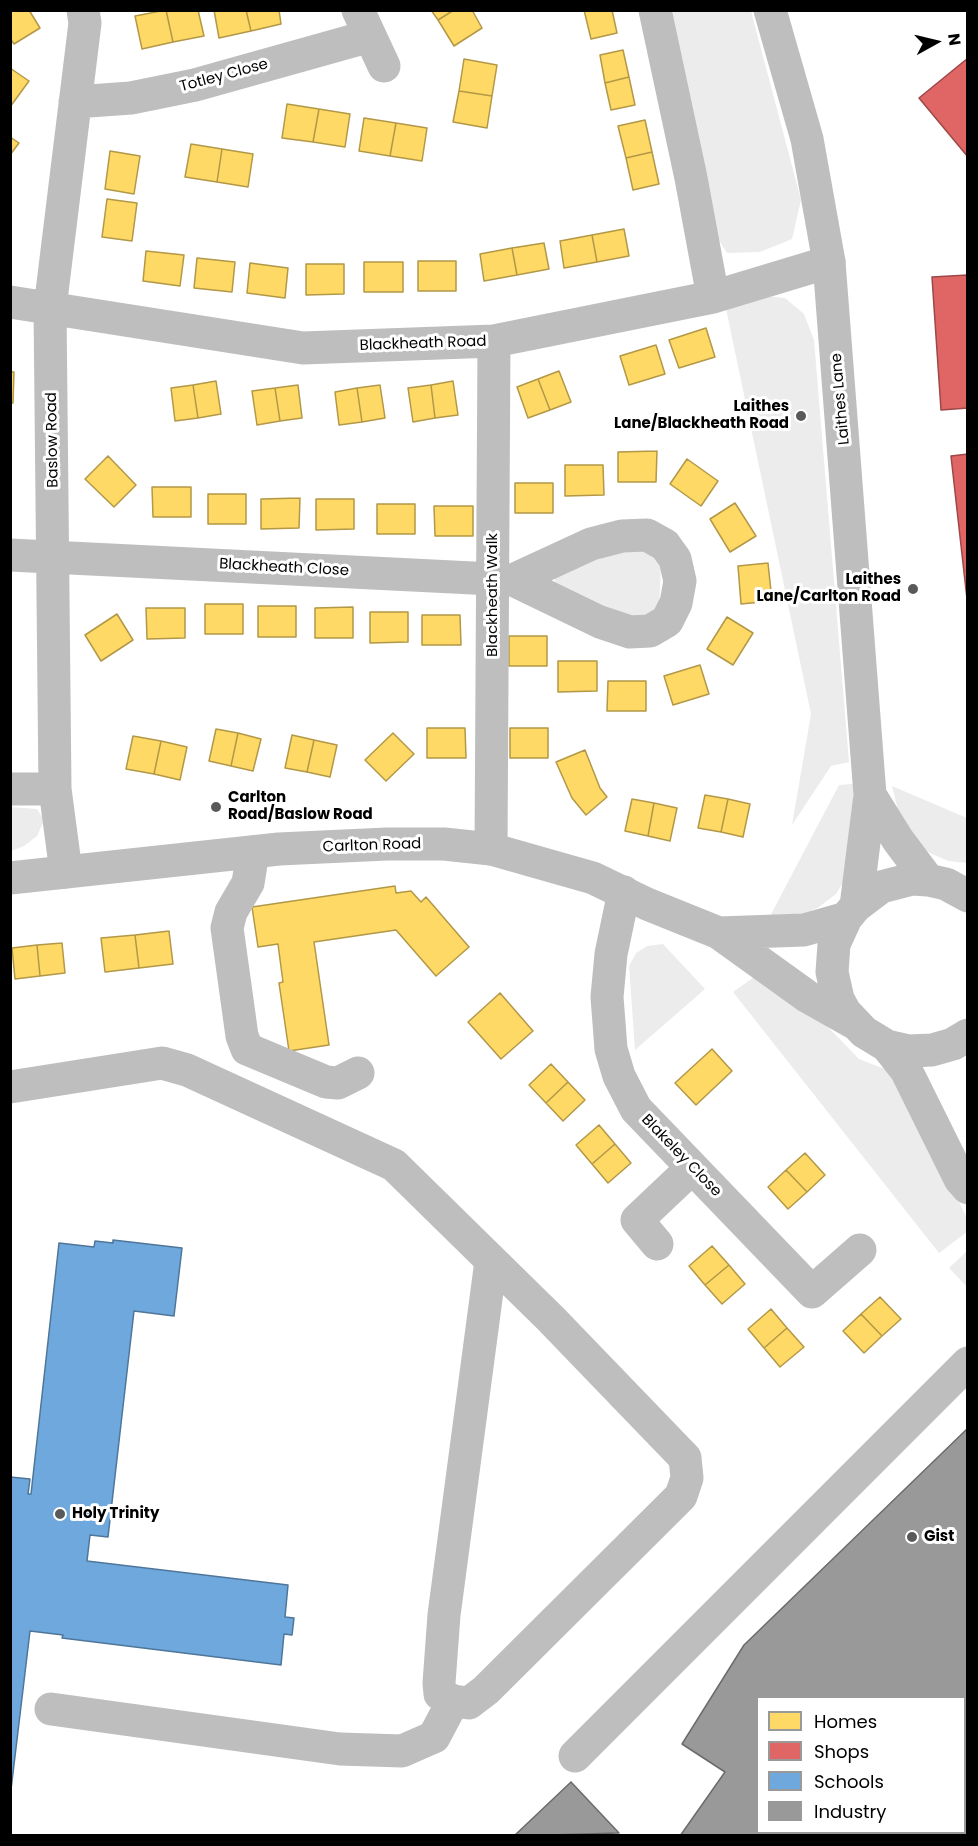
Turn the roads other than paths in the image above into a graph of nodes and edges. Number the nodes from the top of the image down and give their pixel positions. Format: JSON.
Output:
{"nodes":[{"id":1,"x":82,"y":10,"type":"edge"},
{"id":2,"x":655,"y":10,"type":"edge"},
{"id":3,"x":770,"y":10,"type":"edge"},
{"id":4,"x":364,"y":23,"type":"edge"},
{"id":5,"x":384,"y":66,"type":"dead end"},
{"id":6,"x":75,"y":102,"type":"junction"},
{"id":7,"x":829,"y":262,"type":"junction"},
{"id":8,"x":713,"y":297,"type":"junction"},
{"id":9,"x":10,"y":302,"type":"edge"},
{"id":10,"x":50,"y":308,"type":"junction"},
{"id":11,"x":494,"y":341,"type":"junction"},
{"id":12,"x":10,"y":555,"type":"edge"},
{"id":13,"x":55,"y":556,"type":"junction"},
{"id":14,"x":503,"y":579,"type":"junction"},
{"id":15,"x":10,"y":789,"type":"edge"},
{"id":16,"x":55,"y":789,"type":"junction"},
{"id":17,"x":870,"y":795,"type":"junction"},
{"id":18,"x":491,"y":849,"type":"junction"},
{"id":19,"x":253,"y":852,"type":"junction"},
{"id":20,"x":66,"y":872,"type":"junction"},
{"id":21,"x":10,"y":878,"type":"edge"},
{"id":22,"x":928,"y":880,"type":"junction"},
{"id":23,"x":624,"y":892,"type":"junction"},
{"id":24,"x":968,"y":896,"type":"edge"},
{"id":25,"x":851,"y":912,"type":"junction"},
{"id":26,"x":719,"y":933,"type":"junction"},
{"id":27,"x":854,"y":1023,"type":"junction"},
{"id":28,"x":968,"y":1035,"type":"edge"},
{"id":29,"x":887,"y":1046,"type":"junction"},
{"id":30,"x":358,"y":1073,"type":"dead end"},
{"id":31,"x":10,"y":1087,"type":"edge"},
{"id":32,"x":692,"y":1168,"type":"junction"},
{"id":33,"x":968,"y":1188,"type":"edge"},
{"id":34,"x":657,"y":1244,"type":"dead end"},
{"id":35,"x":860,"y":1250,"type":"dead end"},
{"id":36,"x":491,"y":1261,"type":"junction"},
{"id":37,"x":968,"y":1363,"type":"edge"},
{"id":38,"x":453,"y":1701,"type":"junction"},
{"id":39,"x":51,"y":1709,"type":"dead end"},
{"id":40,"x":575,"y":1756,"type":"dead end"}],
"edges":[{"from":1,"to":6,"type":"street","name":"Baslow Road"},
{"from":2,"to":8,"type":"street"},
{"from":3,"to":7,"type":"street","name":"Laithes Lane"},
{"from":4,"to":5,"type":"street"},
{"from":4,"to":6,"type":"street","name":"Totley Close"},
{"from":6,"to":10,"type":"street","name":"Baslow Road"},
{"from":7,"to":8,"type":"street","name":"Blackheath Road"},
{"from":7,"to":17,"type":"street","name":"Laithes Lane"},
{"from":8,"to":11,"type":"street","name":"Blackheath Road"},
{"from":9,"to":10,"type":"street","name":"Blackheath Road"},
{"from":10,"to":11,"type":"street","name":"Blackheath Road"},
{"from":10,"to":13,"type":"street","name":"Baslow Road"},
{"from":11,"to":14,"type":"street","name":"Blackheath Walk"},
{"from":12,"to":13,"type":"street","name":"Blackheath Close"},
{"from":13,"to":14,"type":"street","name":"Blackheath Close"},
{"from":13,"to":16,"type":"street","name":"Baslow Road"},
{"from":14,"to":18,"type":"street","name":"Blackheath Walk"},
{"from":15,"to":16,"type":"street"},
{"from":16,"to":20,"type":"street","name":"Baslow Road"},
{"from":17,"to":22,"type":"street","name":"Laithes Lane"},
{"from":17,"to":25,"type":"street","name":"Laithes Lane"},
{"from":18,"to":19,"type":"street","name":"Carlton Road"},
{"from":18,"to":23,"type":"street","name":"Carlton Road"},
{"from":19,"to":20,"type":"street","name":"Carlton Road"},
{"from":19,"to":30,"type":"street"},
{"from":20,"to":21,"type":"street","name":"Carlton Road"},
{"from":22,"to":24,"type":"street"},
{"from":22,"to":25,"type":"street"},
{"from":23,"to":26,"type":"street","name":"Carlton Road"},
{"from":23,"to":32,"type":"street","name":"Blakeley Close"},
{"from":25,"to":26,"type":"street","name":"Carlton Road"},
{"from":25,"to":27,"type":"street"},
{"from":26,"to":27,"type":"street","name":"Carlton Road"},
{"from":27,"to":29,"type":"street"},
{"from":28,"to":29,"type":"street"},
{"from":29,"to":33,"type":"street"},
{"from":31,"to":36,"type":"street"},
{"from":32,"to":34,"type":"street"},
{"from":32,"to":35,"type":"street","name":"Blakeley Close"},
{"from":36,"to":38,"type":"street"},
{"from":36,"to":38,"type":"street"},
{"from":37,"to":40,"type":"street"},
{"from":38,"to":39,"type":"street"}]}
